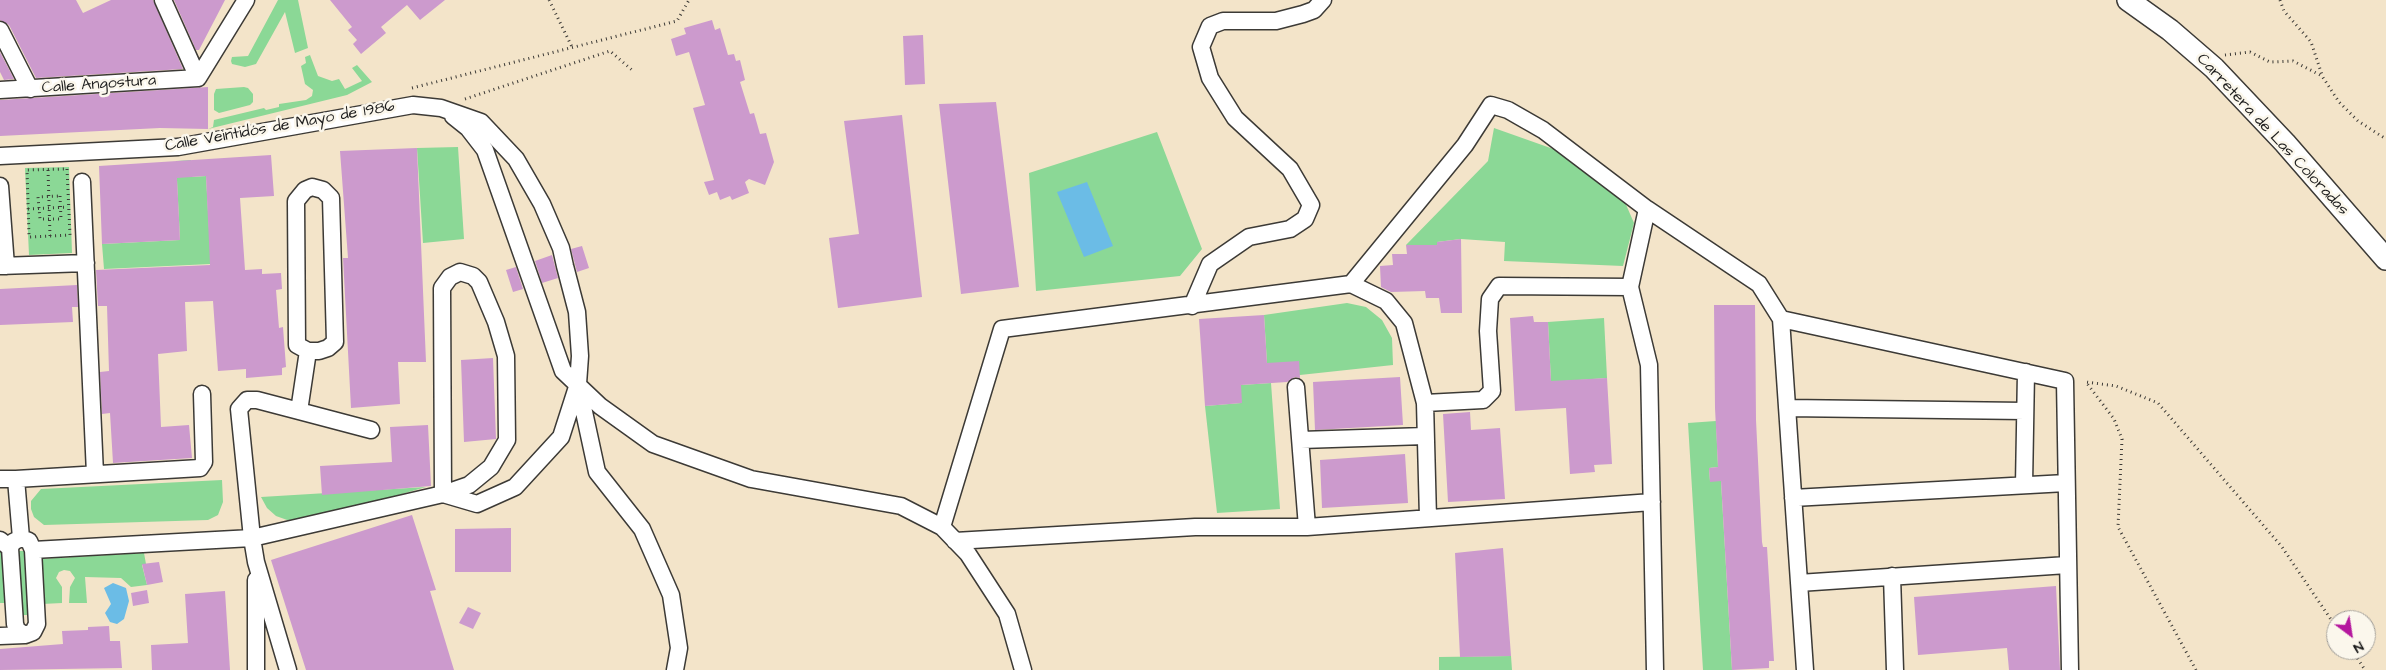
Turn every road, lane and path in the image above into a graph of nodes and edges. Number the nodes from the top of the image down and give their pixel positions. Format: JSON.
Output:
{"nodes":[{"id":1,"x":162,"y":0,"type":"edge"},
{"id":2,"x":246,"y":0,"type":"edge"},
{"id":3,"x":549,"y":0,"type":"edge"},
{"id":4,"x":689,"y":0,"type":"edge"},
{"id":5,"x":1323,"y":0,"type":"edge"},
{"id":6,"x":2128,"y":0,"type":"edge"},
{"id":7,"x":2280,"y":0,"type":"edge"},
{"id":8,"x":0,"y":30,"type":"edge"},
{"id":9,"x":572,"y":47,"type":"junction"},
{"id":10,"x":2214,"y":68,"type":"junction"},
{"id":11,"x":632,"y":70,"type":"dead end"},
{"id":12,"x":2322,"y":76,"type":"junction"},
{"id":13,"x":198,"y":78,"type":"junction"},
{"id":14,"x":30,"y":89,"type":"junction"},
{"id":15,"x":0,"y":90,"type":"edge"},
{"id":16,"x":404,"y":90,"type":"dead end"},
{"id":17,"x":441,"y":108,"type":"junction"},
{"id":18,"x":2386,"y":139,"type":"edge"},
{"id":19,"x":0,"y":156,"type":"edge"},
{"id":20,"x":48,"y":170,"type":"junction"},
{"id":21,"x":82,"y":182,"type":"dead end"},
{"id":22,"x":0,"y":186,"type":"edge"},
{"id":23,"x":49,"y":197,"type":"junction"},
{"id":24,"x":60,"y":207,"type":"junction"},
{"id":25,"x":68,"y":207,"type":"junction"},
{"id":26,"x":39,"y":208,"type":"junction"},
{"id":27,"x":49,"y":208,"type":"junction"},
{"id":28,"x":28,"y":209,"type":"junction"},
{"id":29,"x":1647,"y":210,"type":"junction"},
{"id":30,"x":50,"y":219,"type":"junction"},
{"id":31,"x":50,"y":236,"type":"junction"},
{"id":32,"x":2386,"y":259,"type":"edge"},
{"id":33,"x":86,"y":263,"type":"junction"},
{"id":34,"x":3,"y":266,"type":"edge"},
{"id":35,"x":1351,"y":284,"type":"junction"},
{"id":36,"x":1630,"y":287,"type":"junction"},
{"id":37,"x":1192,"y":306,"type":"junction"},
{"id":38,"x":1781,"y":319,"type":"junction"},
{"id":39,"x":308,"y":351,"type":"junction"},
{"id":40,"x":2026,"y":372,"type":"junction"},
{"id":41,"x":578,"y":384,"type":"junction"},
{"id":42,"x":1296,"y":387,"type":"dead end"},
{"id":43,"x":202,"y":394,"type":"dead end"},
{"id":44,"x":1426,"y":403,"type":"junction"},
{"id":45,"x":1787,"y":408,"type":"junction"},
{"id":46,"x":300,"y":411,"type":"junction"},
{"id":47,"x":2025,"y":411,"type":"junction"},
{"id":48,"x":371,"y":430,"type":"dead end"},
{"id":49,"x":1425,"y":436,"type":"junction"},
{"id":50,"x":1301,"y":440,"type":"junction"},
{"id":51,"x":95,"y":474,"type":"junction"},
{"id":52,"x":8,"y":479,"type":"edge"},
{"id":53,"x":2066,"y":483,"type":"junction"},
{"id":54,"x":2024,"y":486,"type":"junction"},
{"id":55,"x":443,"y":494,"type":"junction"},
{"id":56,"x":1793,"y":498,"type":"junction"},
{"id":57,"x":1652,"y":502,"type":"junction"},
{"id":58,"x":1428,"y":518,"type":"junction"},
{"id":59,"x":942,"y":526,"type":"junction"},
{"id":60,"x":1307,"y":527,"type":"junction"},
{"id":61,"x":252,"y":538,"type":"junction"},
{"id":62,"x":955,"y":540,"type":"junction"},
{"id":63,"x":16,"y":544,"type":"edge"},
{"id":64,"x":256,"y":562,"type":"junction"},
{"id":65,"x":2067,"y":565,"type":"junction"},
{"id":66,"x":1892,"y":576,"type":"junction"},
{"id":67,"x":1799,"y":583,"type":"junction"},
{"id":68,"x":2326,"y":612,"type":"edge"},
{"id":69,"x":26,"y":634,"type":"junction"},
{"id":70,"x":0,"y":636,"type":"edge"},
{"id":71,"x":256,"y":670,"type":"edge"},
{"id":72,"x":288,"y":670,"type":"edge"},
{"id":73,"x":675,"y":670,"type":"edge"},
{"id":74,"x":1023,"y":670,"type":"edge"},
{"id":75,"x":1655,"y":670,"type":"edge"},
{"id":76,"x":1805,"y":670,"type":"edge"},
{"id":77,"x":1895,"y":670,"type":"edge"},
{"id":78,"x":2070,"y":670,"type":"edge"},
{"id":79,"x":2196,"y":670,"type":"edge"}],
"edges":[{"from":1,"to":13,"type":"street"},
{"from":2,"to":13,"type":"street"},
{"from":3,"to":9,"type":"path"},
{"from":4,"to":9,"type":"path"},
{"from":5,"to":37,"type":"street"},
{"from":6,"to":10,"type":"street","name":"Carretera de Las Coloradas"},
{"from":7,"to":12,"type":"path"},
{"from":8,"to":14,"type":"street"},
{"from":9,"to":16,"type":"path"},
{"from":10,"to":12,"type":"path"},
{"from":10,"to":32,"type":"street","name":"Carretera de Las Coloradas"},
{"from":11,"to":17,"type":"path"},
{"from":12,"to":18,"type":"path"},
{"from":13,"to":14,"type":"street","name":"Calle Angostura"},
{"from":14,"to":15,"type":"street","name":"Calle Angostura"},
{"from":17,"to":19,"type":"street","name":"Calle Veintidós de Mayo de 1986"},
{"from":17,"to":41,"type":"street"},
{"from":17,"to":41,"type":"street","name":"Calle Veintidós de Mayo de 1986"},
{"from":20,"to":23,"type":"path"},
{"from":20,"to":25,"type":"path"},
{"from":20,"to":28,"type":"path"},
{"from":21,"to":33,"type":"street"},
{"from":22,"to":34,"type":"street"},
{"from":23,"to":24,"type":"path"},
{"from":23,"to":26,"type":"path"},
{"from":23,"to":27,"type":"path"},
{"from":24,"to":25,"type":"path"},
{"from":24,"to":27,"type":"path"},
{"from":24,"to":30,"type":"path"},
{"from":25,"to":31,"type":"path"},
{"from":26,"to":27,"type":"path"},
{"from":26,"to":28,"type":"path"},
{"from":26,"to":30,"type":"path"},
{"from":27,"to":30,"type":"path"},
{"from":28,"to":31,"type":"path"},
{"from":29,"to":35,"type":"street"},
{"from":29,"to":36,"type":"street"},
{"from":29,"to":38,"type":"street"},
{"from":30,"to":31,"type":"path"},
{"from":33,"to":34,"type":"street"},
{"from":33,"to":51,"type":"street"},
{"from":35,"to":37,"type":"street"},
{"from":35,"to":44,"type":"street"},
{"from":36,"to":44,"type":"street"},
{"from":36,"to":57,"type":"street"},
{"from":37,"to":59,"type":"street"},
{"from":38,"to":40,"type":"street"},
{"from":38,"to":45,"type":"street"},
{"from":39,"to":39,"type":"street"},
{"from":39,"to":46,"type":"street"},
{"from":40,"to":47,"type":"street"},
{"from":40,"to":53,"type":"street"},
{"from":41,"to":55,"type":"street"},
{"from":41,"to":59,"type":"street"},
{"from":41,"to":73,"type":"street"},
{"from":42,"to":50,"type":"street"},
{"from":43,"to":51,"type":"street"},
{"from":44,"to":49,"type":"street"},
{"from":45,"to":47,"type":"street"},
{"from":45,"to":56,"type":"street"},
{"from":46,"to":48,"type":"street"},
{"from":46,"to":61,"type":"street"},
{"from":47,"to":54,"type":"street"},
{"from":49,"to":50,"type":"street"},
{"from":49,"to":58,"type":"street"},
{"from":50,"to":60,"type":"street"},
{"from":51,"to":52,"type":"street"},
{"from":52,"to":63,"type":"street"},
{"from":53,"to":54,"type":"street"},
{"from":53,"to":65,"type":"street"},
{"from":54,"to":56,"type":"street"},
{"from":55,"to":55,"type":"street"},
{"from":55,"to":61,"type":"street"},
{"from":56,"to":67,"type":"street"},
{"from":57,"to":58,"type":"street"},
{"from":57,"to":75,"type":"street"},
{"from":58,"to":60,"type":"street"},
{"from":59,"to":62,"type":"street"},
{"from":60,"to":62,"type":"street"},
{"from":61,"to":63,"type":"street"},
{"from":61,"to":64,"type":"street"},
{"from":62,"to":74,"type":"street"},
{"from":63,"to":69,"type":"street"},
{"from":63,"to":69,"type":"street"},
{"from":64,"to":71,"type":"street"},
{"from":64,"to":72,"type":"street"},
{"from":65,"to":66,"type":"street"},
{"from":65,"to":78,"type":"street"},
{"from":66,"to":67,"type":"street"},
{"from":66,"to":77,"type":"street"},
{"from":67,"to":76,"type":"street"},
{"from":68,"to":79,"type":"path"},
{"from":69,"to":70,"type":"street"}]}
